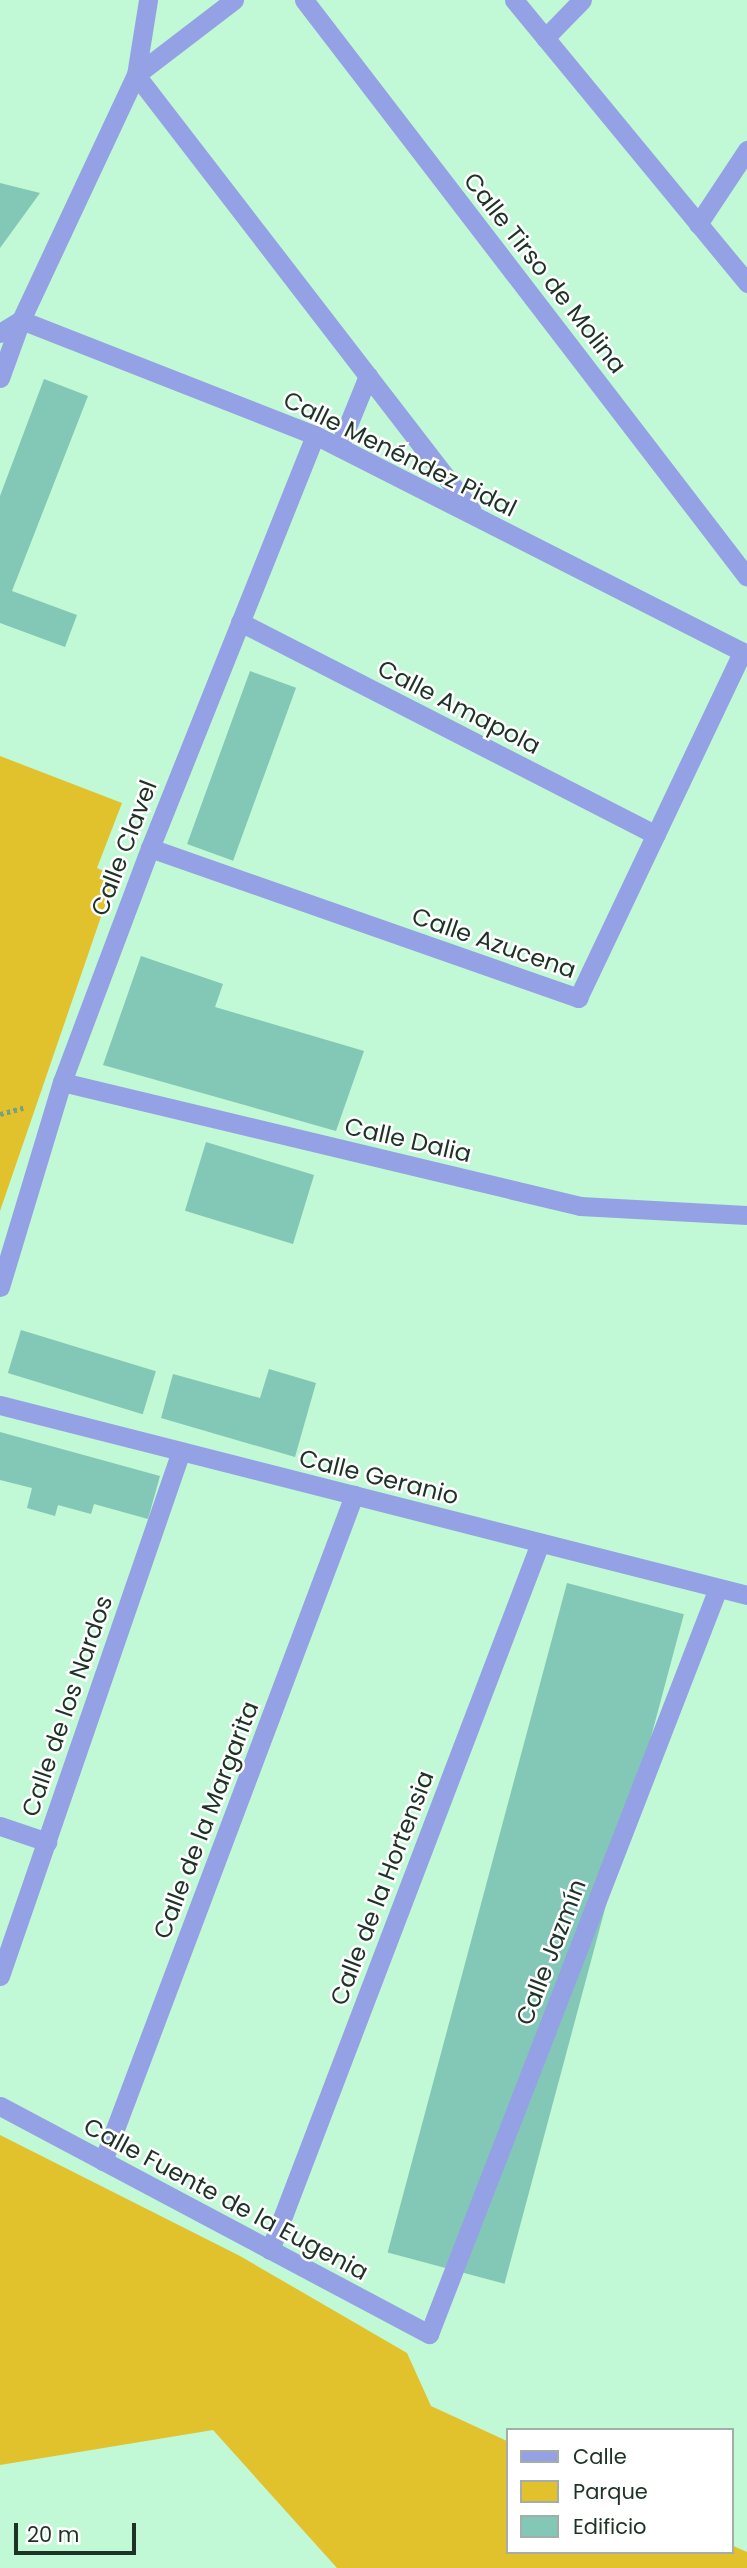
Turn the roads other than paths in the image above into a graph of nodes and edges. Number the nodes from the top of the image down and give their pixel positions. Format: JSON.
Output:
{"nodes":[{"id":1,"x":148,"y":0,"type":"edge"},
{"id":2,"x":234,"y":0,"type":"edge"},
{"id":3,"x":304,"y":0,"type":"edge"},
{"id":4,"x":514,"y":0,"type":"edge"},
{"id":5,"x":582,"y":0,"type":"edge"},
{"id":6,"x":545,"y":38,"type":"junction"},
{"id":7,"x":136,"y":75,"type":"junction"},
{"id":8,"x":747,"y":150,"type":"edge"},
{"id":9,"x":698,"y":224,"type":"junction"},
{"id":10,"x":747,"y":283,"type":"edge"},
{"id":11,"x":21,"y":320,"type":"junction"},
{"id":12,"x":0,"y":333,"type":"edge"},
{"id":13,"x":368,"y":376,"type":"junction"},
{"id":14,"x":0,"y":378,"type":"edge"},
{"id":15,"x":315,"y":435,"type":"junction"},
{"id":16,"x":339,"y":447,"type":"junction"},
{"id":17,"x":477,"y":517,"type":"junction"},
{"id":18,"x":747,"y":577,"type":"edge"},
{"id":19,"x":240,"y":622,"type":"junction"},
{"id":20,"x":745,"y":653,"type":"edge"},
{"id":21,"x":656,"y":835,"type":"junction"},
{"id":22,"x":150,"y":848,"type":"junction"},
{"id":23,"x":62,"y":1082,"type":"junction"},
{"id":24,"x":747,"y":1215,"type":"edge"},
{"id":25,"x":0,"y":1287,"type":"edge"},
{"id":26,"x":0,"y":1405,"type":"edge"},
{"id":27,"x":181,"y":1451,"type":"junction"},
{"id":28,"x":354,"y":1495,"type":"junction"},
{"id":29,"x":540,"y":1543,"type":"junction"},
{"id":30,"x":718,"y":1588,"type":"junction"},
{"id":31,"x":747,"y":1595,"type":"edge"},
{"id":32,"x":0,"y":1826,"type":"edge"},
{"id":33,"x":47,"y":1842,"type":"junction"},
{"id":34,"x":0,"y":1976,"type":"edge"},
{"id":35,"x":0,"y":2106,"type":"edge"},
{"id":36,"x":103,"y":2161,"type":"junction"},
{"id":37,"x":270,"y":2250,"type":"junction"},
{"id":38,"x":429,"y":2334,"type":"joint"}],
"edges":[{"from":1,"to":7,"type":"street"},
{"from":2,"to":7,"type":"street"},
{"from":3,"to":18,"type":"street","name":"Calle Tirso de Molina"},
{"from":4,"to":6,"type":"street"},
{"from":5,"to":6,"type":"street"},
{"from":6,"to":9,"type":"street"},
{"from":7,"to":11,"type":"street"},
{"from":7,"to":13,"type":"street"},
{"from":8,"to":9,"type":"street"},
{"from":9,"to":10,"type":"street"},
{"from":11,"to":12,"type":"street"},
{"from":11,"to":14,"type":"street"},
{"from":11,"to":15,"type":"street","name":"Calle Menéndez Pidal"},
{"from":13,"to":16,"type":"street"},
{"from":13,"to":17,"type":"street"},
{"from":15,"to":16,"type":"street","name":"Calle Menéndez Pidal"},
{"from":15,"to":19,"type":"street","name":"Calle Clavel"},
{"from":16,"to":17,"type":"street","name":"Calle Menéndez Pidal"},
{"from":17,"to":20,"type":"street","name":"Calle Menéndez Pidal"},
{"from":19,"to":21,"type":"street","name":"Calle Amapola"},
{"from":19,"to":22,"type":"street","name":"Calle Clavel"},
{"from":20,"to":21,"type":"street","name":"Calle Azucena"},
{"from":21,"to":22,"type":"street","name":"Calle Azucena"},
{"from":22,"to":23,"type":"street","name":"Calle Clavel"},
{"from":23,"to":24,"type":"street","name":"Calle Dalia"},
{"from":23,"to":25,"type":"street","name":"Calle Clavel"},
{"from":26,"to":27,"type":"street","name":"Calle Geranio"},
{"from":27,"to":28,"type":"street","name":"Calle Geranio"},
{"from":27,"to":33,"type":"street","name":"Calle de los Nardos"},
{"from":28,"to":29,"type":"street","name":"Calle Geranio"},
{"from":28,"to":36,"type":"street","name":"Calle de la Margarita"},
{"from":29,"to":30,"type":"street","name":"Calle Geranio"},
{"from":29,"to":37,"type":"street","name":"Calle de la Hortensia"},
{"from":30,"to":31,"type":"street","name":"Calle Geranio"},
{"from":30,"to":38,"type":"street","name":"Calle Jazmín"},
{"from":32,"to":33,"type":"street"},
{"from":33,"to":34,"type":"street","name":"Calle de los Nardos"},
{"from":35,"to":36,"type":"street","name":"Calle Fuente de la Eugenia"},
{"from":36,"to":37,"type":"street","name":"Calle Fuente de la Eugenia"},
{"from":37,"to":38,"type":"street","name":"Calle Fuente de la Eugenia"}]}
